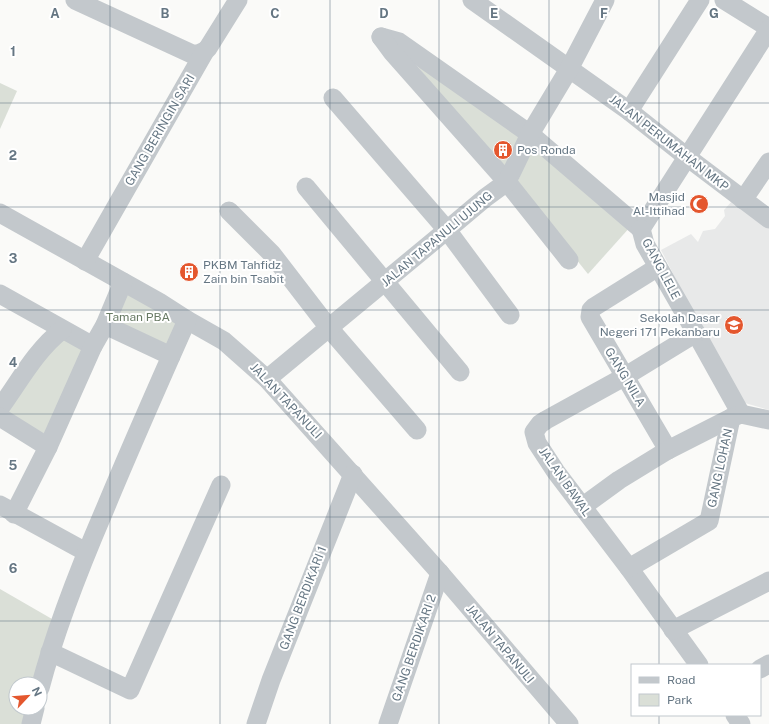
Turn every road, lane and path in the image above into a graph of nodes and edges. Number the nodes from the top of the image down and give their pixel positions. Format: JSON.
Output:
{"nodes":[{"id":1,"x":75,"y":0,"type":"edge"},
{"id":2,"x":238,"y":0,"type":"edge"},
{"id":3,"x":472,"y":0,"type":"edge"},
{"id":4,"x":700,"y":0,"type":"edge"},
{"id":5,"x":724,"y":0,"type":"edge"},
{"id":6,"x":602,"y":1,"type":"edge"},
{"id":7,"x":769,"y":29,"type":"edge"},
{"id":8,"x":205,"y":51,"type":"junction"},
{"id":9,"x":569,"y":69,"type":"junction"},
{"id":10,"x":333,"y":98,"type":"dead end"},
{"id":11,"x":629,"y":111,"type":"junction"},
{"id":12,"x":530,"y":134,"type":"junction"},
{"id":13,"x":687,"y":157,"type":"junction"},
{"id":14,"x":769,"y":162,"type":"edge"},
{"id":15,"x":507,"y":182,"type":"junction"},
{"id":16,"x":306,"y":187,"type":"dead end"},
{"id":17,"x":744,"y":200,"type":"junction"},
{"id":18,"x":230,"y":211,"type":"dead end"},
{"id":19,"x":0,"y":213,"type":"edge"},
{"id":20,"x":769,"y":219,"type":"edge"},
{"id":21,"x":641,"y":229,"type":"junction"},
{"id":22,"x":447,"y":230,"type":"junction"},
{"id":23,"x":569,"y":260,"type":"dead end"},
{"id":24,"x":85,"y":262,"type":"junction"},
{"id":25,"x":658,"y":267,"type":"junction"},
{"id":26,"x":123,"y":282,"type":"junction"},
{"id":27,"x":385,"y":282,"type":"junction"},
{"id":28,"x":0,"y":294,"type":"edge"},
{"id":29,"x":510,"y":315,"type":"dead end"},
{"id":30,"x":187,"y":320,"type":"junction"},
{"id":31,"x":105,"y":325,"type":"junction"},
{"id":32,"x":328,"y":328,"type":"junction"},
{"id":33,"x":62,"y":330,"type":"junction"},
{"id":34,"x":696,"y":333,"type":"junction"},
{"id":35,"x":93,"y":346,"type":"junction"},
{"id":36,"x":171,"y":356,"type":"junction"},
{"id":37,"x":460,"y":372,"type":"dead end"},
{"id":38,"x":624,"y":377,"type":"junction"},
{"id":39,"x":267,"y":379,"type":"junction"},
{"id":40,"x":0,"y":408,"type":"edge"},
{"id":41,"x":736,"y":416,"type":"junction"},
{"id":42,"x":0,"y":417,"type":"edge"},
{"id":43,"x":769,"y":420,"type":"edge"},
{"id":44,"x":417,"y":430,"type":"dead end"},
{"id":45,"x":48,"y":447,"type":"junction"},
{"id":46,"x":668,"y":450,"type":"junction"},
{"id":47,"x":353,"y":474,"type":"junction"},
{"id":48,"x":221,"y":485,"type":"dead end"},
{"id":49,"x":582,"y":507,"type":"junction"},
{"id":50,"x":7,"y":509,"type":"edge"},
{"id":51,"x":86,"y":552,"type":"junction"},
{"id":52,"x":629,"y":568,"type":"junction"},
{"id":53,"x":440,"y":573,"type":"junction"},
{"id":54,"x":769,"y":581,"type":"edge"},
{"id":55,"x":673,"y":630,"type":"junction"},
{"id":56,"x":50,"y":652,"type":"junction"},
{"id":57,"x":698,"y":664,"type":"edge"},
{"id":58,"x":43,"y":676,"type":"edge"},
{"id":59,"x":256,"y":724,"type":"edge"},
{"id":60,"x":388,"y":724,"type":"edge"},
{"id":61,"x":569,"y":724,"type":"edge"}],
"edges":[{"from":1,"to":8,"type":"street"},
{"from":2,"to":8,"type":"street","name":"GANG BERINGIN SARI"},
{"from":3,"to":9,"type":"street","name":"JALAN PERUMAHAN MKP"},
{"from":4,"to":11,"type":"street"},
{"from":5,"to":7,"type":"street"},
{"from":6,"to":9,"type":"street","name":"JALAN TAPANULI UJUNG"},
{"from":7,"to":13,"type":"street"},
{"from":8,"to":24,"type":"street","name":"GANG BERINGIN SARI"},
{"from":9,"to":11,"type":"street","name":"JALAN PERUMAHAN MKP"},
{"from":9,"to":12,"type":"street","name":"JALAN TAPANULI UJUNG"},
{"from":10,"to":22,"type":"street"},
{"from":11,"to":13,"type":"street","name":"JALAN PERUMAHAN MKP"},
{"from":12,"to":15,"type":"street","name":"JALAN TAPANULI UJUNG"},
{"from":12,"to":15,"type":"street"},
{"from":12,"to":21,"type":"street"},
{"from":13,"to":17,"type":"street","name":"JALAN PERUMAHAN MKP"},
{"from":13,"to":21,"type":"street"},
{"from":14,"to":17,"type":"street"},
{"from":15,"to":22,"type":"street","name":"JALAN TAPANULI UJUNG"},
{"from":15,"to":23,"type":"street"},
{"from":16,"to":27,"type":"street"},
{"from":17,"to":20,"type":"street","name":"JALAN PERUMAHAN MKP"},
{"from":18,"to":32,"type":"street"},
{"from":19,"to":24,"type":"street","name":"JALAN TAPANULI"},
{"from":21,"to":25,"type":"street","name":"GANG LELE"},
{"from":22,"to":27,"type":"street","name":"JALAN TAPANULI UJUNG"},
{"from":22,"to":29,"type":"street"},
{"from":24,"to":26,"type":"street","name":"JALAN TAPANULI"},
{"from":25,"to":34,"type":"street","name":"GANG LELE"},
{"from":25,"to":38,"type":"street","name":"GANG NILA"},
{"from":26,"to":30,"type":"street","name":"JALAN TAPANULI"},
{"from":26,"to":31,"type":"street"},
{"from":27,"to":32,"type":"street","name":"JALAN TAPANULI UJUNG"},
{"from":27,"to":37,"type":"street"},
{"from":28,"to":33,"type":"street"},
{"from":30,"to":36,"type":"street"},
{"from":30,"to":39,"type":"street","name":"JALAN TAPANULI"},
{"from":31,"to":35,"type":"street"},
{"from":31,"to":36,"type":"street"},
{"from":32,"to":39,"type":"street","name":"JALAN TAPANULI UJUNG"},
{"from":32,"to":44,"type":"street"},
{"from":33,"to":35,"type":"street"},
{"from":33,"to":40,"type":"street"},
{"from":34,"to":38,"type":"street","name":"JALAN BAWAL"},
{"from":34,"to":41,"type":"street","name":"GANG LELE"},
{"from":35,"to":45,"type":"street"},
{"from":36,"to":51,"type":"street"},
{"from":38,"to":46,"type":"street","name":"GANG NILA"},
{"from":38,"to":49,"type":"street","name":"JALAN BAWAL"},
{"from":39,"to":47,"type":"street","name":"JALAN TAPANULI"},
{"from":41,"to":43,"type":"street"},
{"from":41,"to":46,"type":"street"},
{"from":41,"to":52,"type":"street","name":"GANG LOHAN"},
{"from":42,"to":45,"type":"street"},
{"from":45,"to":50,"type":"street"},
{"from":46,"to":49,"type":"street"},
{"from":47,"to":53,"type":"street","name":"JALAN TAPANULI"},
{"from":47,"to":59,"type":"street","name":"GANG BERDIKARI 1"},
{"from":48,"to":56,"type":"street"},
{"from":49,"to":52,"type":"street","name":"JALAN BAWAL"},
{"from":50,"to":51,"type":"street"},
{"from":51,"to":56,"type":"street"},
{"from":52,"to":55,"type":"street","name":"JALAN BAWAL"},
{"from":53,"to":60,"type":"street","name":"GANG BERDIKARI 2"},
{"from":53,"to":61,"type":"street","name":"JALAN TAPANULI"},
{"from":54,"to":55,"type":"street"},
{"from":55,"to":57,"type":"street","name":"JALAN BAWAL"},
{"from":56,"to":58,"type":"street"}]}
